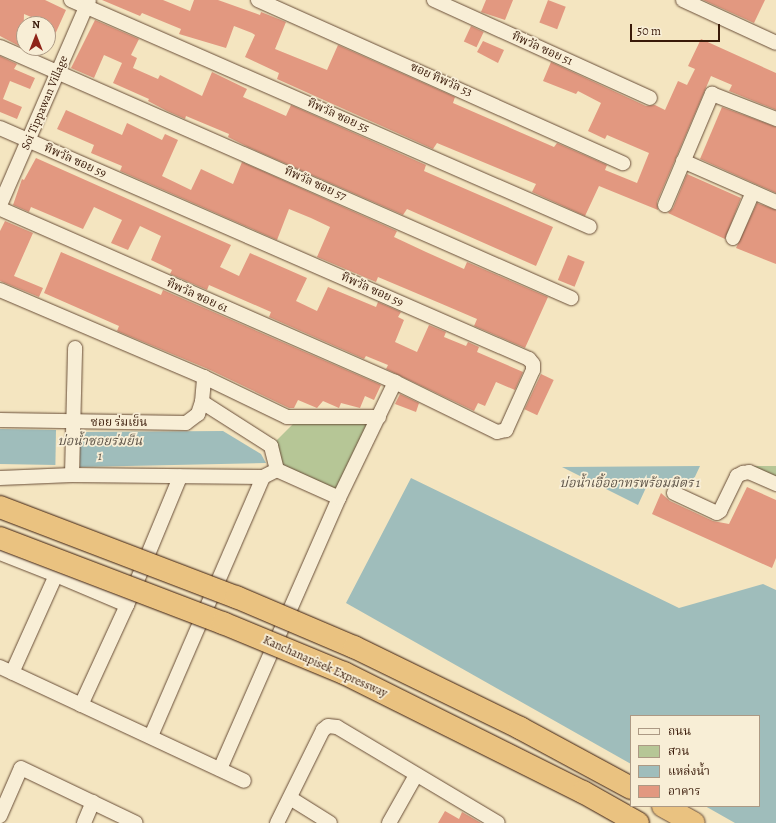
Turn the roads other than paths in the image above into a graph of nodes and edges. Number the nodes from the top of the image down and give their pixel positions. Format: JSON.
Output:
{"nodes":[{"id":1,"x":71,"y":0,"type":"edge"},
{"id":2,"x":258,"y":0,"type":"edge"},
{"id":3,"x":434,"y":0,"type":"edge"},
{"id":4,"x":683,"y":0,"type":"edge"},
{"id":5,"x":88,"y":3,"type":"edge"},
{"id":6,"x":776,"y":43,"type":"edge"},
{"id":7,"x":0,"y":47,"type":"edge"},
{"id":8,"x":57,"y":72,"type":"junction"},
{"id":9,"x":650,"y":98,"type":"dead end"},
{"id":10,"x":776,"y":119,"type":"edge"},
{"id":11,"x":0,"y":128,"type":"edge"},
{"id":12,"x":30,"y":141,"type":"junction"},
{"id":13,"x":683,"y":161,"type":"junction"},
{"id":14,"x":623,"y":163,"type":"dead end"},
{"id":15,"x":753,"y":192,"type":"junction"},
{"id":16,"x":776,"y":202,"type":"edge"},
{"id":17,"x":0,"y":205,"type":"edge"},
{"id":18,"x":665,"y":205,"type":"dead end"},
{"id":19,"x":0,"y":209,"type":"edge"},
{"id":20,"x":590,"y":227,"type":"dead end"},
{"id":21,"x":733,"y":238,"type":"dead end"},
{"id":22,"x":0,"y":290,"type":"edge"},
{"id":23,"x":571,"y":298,"type":"dead end"},
{"id":24,"x":75,"y":348,"type":"dead end"},
{"id":25,"x":204,"y":378,"type":"junction"},
{"id":26,"x":395,"y":382,"type":"junction"},
{"id":27,"x":202,"y":402,"type":"junction"},
{"id":28,"x":379,"y":417,"type":"junction"},
{"id":29,"x":0,"y":420,"type":"edge"},
{"id":30,"x":73,"y":423,"type":"junction"},
{"id":31,"x":277,"y":470,"type":"junction"},
{"id":32,"x":72,"y":476,"type":"junction"},
{"id":33,"x":264,"y":477,"type":"junction"},
{"id":34,"x":0,"y":478,"type":"edge"},
{"id":35,"x":180,"y":478,"type":"junction"},
{"id":36,"x":776,"y":484,"type":"edge"},
{"id":37,"x":674,"y":493,"type":"dead end"},
{"id":38,"x":338,"y":498,"type":"junction"},
{"id":39,"x":0,"y":507,"type":"edge"},
{"id":40,"x":0,"y":538,"type":"edge"},
{"id":41,"x":0,"y":553,"type":"edge"},
{"id":42,"x":56,"y":575,"type":"junction"},
{"id":43,"x":127,"y":606,"type":"junction"},
{"id":44,"x":6,"y":670,"type":"edge"},
{"id":45,"x":81,"y":705,"type":"junction"},
{"id":46,"x":152,"y":736,"type":"junction"},
{"id":47,"x":220,"y":769,"type":"junction"},
{"id":48,"x":416,"y":775,"type":"junction"},
{"id":49,"x":244,"y":781,"type":"dead end"},
{"id":50,"x":630,"y":787,"type":"edge"},
{"id":51,"x":290,"y":798,"type":"junction"},
{"id":52,"x":93,"y":802,"type":"junction"},
{"id":53,"x":665,"y":807,"type":"edge"},
{"id":54,"x":0,"y":816,"type":"edge"},
{"id":55,"x":489,"y":821,"type":"edge"},
{"id":56,"x":84,"y":823,"type":"edge"},
{"id":57,"x":136,"y":823,"type":"edge"},
{"id":58,"x":277,"y":823,"type":"edge"},
{"id":59,"x":330,"y":823,"type":"edge"},
{"id":60,"x":389,"y":823,"type":"edge"},
{"id":61,"x":638,"y":823,"type":"edge"},
{"id":62,"x":694,"y":823,"type":"edge"}],
"edges":[{"from":1,"to":5,"type":"street","name":"ทิพวัล ซอย 55"},
{"from":2,"to":14,"type":"street","name":"ซอย ทิพวัล 53"},
{"from":3,"to":9,"type":"street","name":"ทิพวัล ซอย 51"},
{"from":4,"to":6,"type":"street"},
{"from":5,"to":8,"type":"street","name":"Soi Tippawan Village"},
{"from":5,"to":20,"type":"street","name":"ทิพวัล ซอย 55"},
{"from":7,"to":8,"type":"street","name":"ทิพวัล ซอย 57"},
{"from":8,"to":12,"type":"street","name":"Soi Tippawan Village"},
{"from":8,"to":23,"type":"street","name":"ทิพวัล ซอย 57"},
{"from":10,"to":13,"type":"street"},
{"from":11,"to":12,"type":"street"},
{"from":12,"to":17,"type":"street","name":"Soi Tippawan Village"},
{"from":12,"to":26,"type":"street","name":"ทิพวัล ซอย 59"},
{"from":13,"to":15,"type":"street"},
{"from":13,"to":18,"type":"street"},
{"from":15,"to":16,"type":"street"},
{"from":15,"to":21,"type":"street"},
{"from":19,"to":26,"type":"street","name":"ทิพวัล ซอย 61"},
{"from":22,"to":25,"type":"street"},
{"from":24,"to":30,"type":"street"},
{"from":25,"to":27,"type":"street","name":"ซอย ร่มเย็น"},
{"from":25,"to":28,"type":"street"},
{"from":26,"to":28,"type":"street"},
{"from":27,"to":30,"type":"street","name":"ซอย ร่มเย็น"},
{"from":27,"to":31,"type":"street"},
{"from":28,"to":38,"type":"street"},
{"from":29,"to":30,"type":"street","name":"ซอย ร่มเย็น"},
{"from":30,"to":32,"type":"street"},
{"from":31,"to":33,"type":"street"},
{"from":31,"to":38,"type":"street"},
{"from":32,"to":34,"type":"street"},
{"from":32,"to":35,"type":"street"},
{"from":33,"to":35,"type":"street"},
{"from":33,"to":46,"type":"street"},
{"from":35,"to":43,"type":"street"},
{"from":36,"to":37,"type":"street"},
{"from":38,"to":47,"type":"street"},
{"from":39,"to":50,"type":"highway","bridge":true},
{"from":40,"to":61,"type":"highway","name":"Kanchanapisek Expressway","bridge":true},
{"from":41,"to":42,"type":"street"},
{"from":42,"to":43,"type":"street"},
{"from":42,"to":44,"type":"street"},
{"from":43,"to":45,"type":"street"},
{"from":44,"to":45,"type":"street"},
{"from":45,"to":46,"type":"street"},
{"from":46,"to":47,"type":"street"},
{"from":47,"to":49,"type":"street"},
{"from":48,"to":51,"type":"street"},
{"from":48,"to":55,"type":"street"},
{"from":48,"to":60,"type":"street"},
{"from":51,"to":58,"type":"street"},
{"from":51,"to":59,"type":"street"},
{"from":52,"to":54,"type":"street"},
{"from":52,"to":56,"type":"street"},
{"from":52,"to":57,"type":"street"},
{"from":53,"to":62,"type":"highway"}]}
